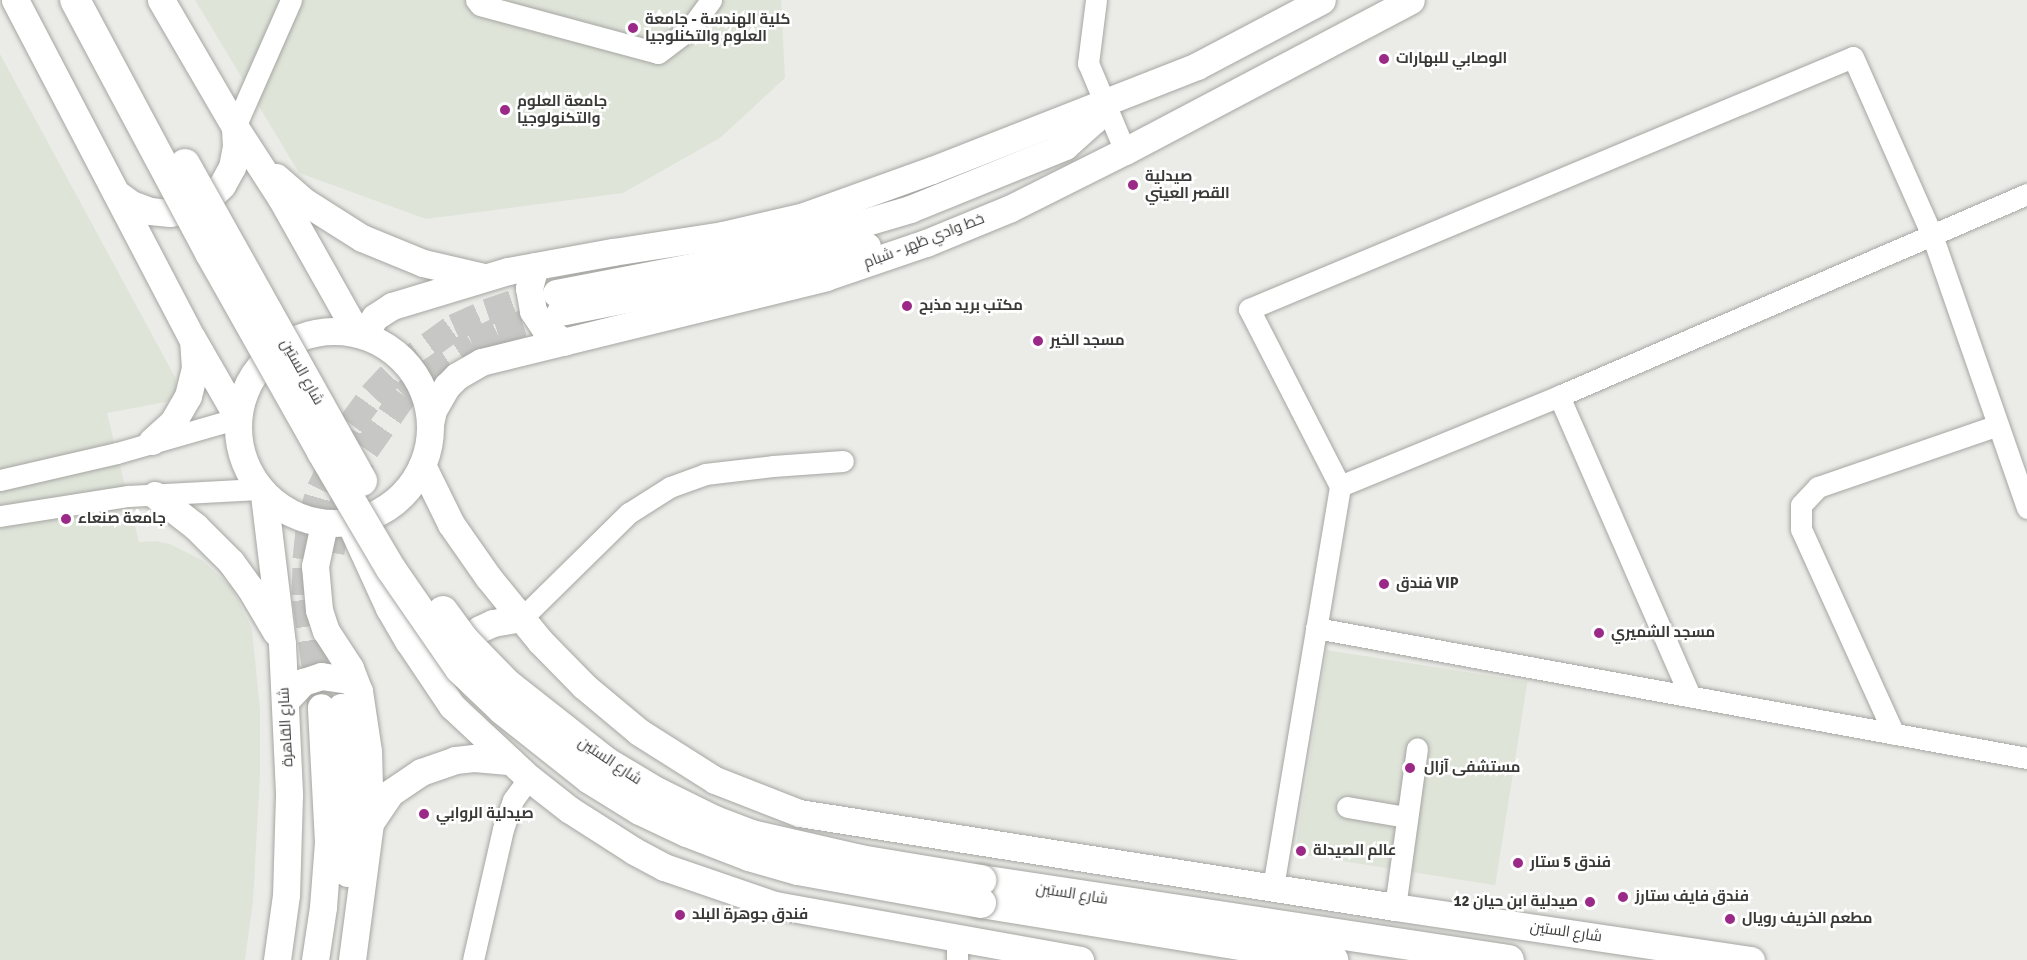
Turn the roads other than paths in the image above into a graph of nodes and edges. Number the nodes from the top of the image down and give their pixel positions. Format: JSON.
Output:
{"nodes":[{"id":1,"x":15,"y":0,"type":"edge"},
{"id":2,"x":75,"y":0,"type":"edge"},
{"id":3,"x":98,"y":0,"type":"edge"},
{"id":4,"x":161,"y":0,"type":"edge"},
{"id":5,"x":291,"y":0,"type":"edge"},
{"id":6,"x":476,"y":0,"type":"edge"},
{"id":7,"x":711,"y":0,"type":"edge"},
{"id":8,"x":1096,"y":0,"type":"edge"},
{"id":9,"x":1322,"y":0,"type":"edge"},
{"id":10,"x":1411,"y":0,"type":"edge"},
{"id":11,"x":1105,"y":102,"type":"junction"},
{"id":12,"x":235,"y":127,"type":"junction"},
{"id":13,"x":1125,"y":151,"type":"junction"},
{"id":14,"x":256,"y":158,"type":"junction"},
{"id":15,"x":115,"y":192,"type":"junction"},
{"id":16,"x":2027,"y":194,"type":"edge"},
{"id":17,"x":1932,"y":235,"type":"junction"},
{"id":18,"x":535,"y":266,"type":"junction"},
{"id":19,"x":489,"y":277,"type":"junction"},
{"id":20,"x":361,"y":334,"type":"junction"},
{"id":21,"x":192,"y":338,"type":"junction"},
{"id":22,"x":564,"y":342,"type":"junction"},
{"id":23,"x":1559,"y":396,"type":"junction"},
{"id":24,"x":238,"y":418,"type":"junction"},
{"id":25,"x":430,"y":424,"type":"junction"},
{"id":26,"x":1998,"y":425,"type":"junction"},
{"id":27,"x":152,"y":441,"type":"junction"},
{"id":28,"x":843,"y":461,"type":"dead end"},
{"id":29,"x":422,"y":465,"type":"junction"},
{"id":30,"x":0,"y":480,"type":"edge"},
{"id":31,"x":1340,"y":486,"type":"junction"},
{"id":32,"x":261,"y":492,"type":"junction"},
{"id":33,"x":155,"y":495,"type":"junction"},
{"id":34,"x":2027,"y":508,"type":"edge"},
{"id":35,"x":0,"y":516,"type":"edge"},
{"id":36,"x":337,"y":523,"type":"junction"},
{"id":37,"x":522,"y":618,"type":"junction"},
{"id":38,"x":1316,"y":628,"type":"junction"},
{"id":39,"x":282,"y":644,"type":"junction"},
{"id":40,"x":438,"y":687,"type":"junction"},
{"id":41,"x":1690,"y":696,"type":"junction"},
{"id":42,"x":286,"y":700,"type":"junction"},
{"id":43,"x":340,"y":702,"type":"junction"},
{"id":44,"x":1894,"y":734,"type":"junction"},
{"id":45,"x":1417,"y":749,"type":"dead end"},
{"id":46,"x":2027,"y":758,"type":"edge"},
{"id":47,"x":520,"y":770,"type":"junction"},
{"id":48,"x":1347,"y":807,"type":"dead end"},
{"id":49,"x":1406,"y":817,"type":"junction"},
{"id":50,"x":370,"y":822,"type":"junction"},
{"id":51,"x":1273,"y":887,"type":"junction"},
{"id":52,"x":981,"y":892,"type":"junction"},
{"id":53,"x":1395,"y":907,"type":"junction"},
{"id":54,"x":957,"y":950,"type":"edge"},
{"id":55,"x":1272,"y":954,"type":"edge"},
{"id":56,"x":277,"y":960,"type":"edge"},
{"id":57,"x":315,"y":960,"type":"edge"},
{"id":58,"x":336,"y":960,"type":"edge"},
{"id":59,"x":352,"y":960,"type":"edge"},
{"id":60,"x":473,"y":960,"type":"edge"},
{"id":61,"x":1080,"y":960,"type":"edge"},
{"id":62,"x":1333,"y":960,"type":"edge"},
{"id":63,"x":1509,"y":960,"type":"edge"},
{"id":64,"x":1751,"y":960,"type":"edge"}],
"edges":[{"from":1,"to":15,"type":"main road"},
{"from":2,"to":52,"type":"highway","name":"شارع الستين","bridge":true},
{"from":3,"to":52,"type":"highway","name":"شارع الستين","bridge":true},
{"from":4,"to":12,"type":"main road"},
{"from":5,"to":12,"type":"street"},
{"from":6,"to":7,"type":"street"},
{"from":8,"to":11,"type":"street"},
{"from":9,"to":11,"type":"main road"},
{"from":10,"to":13,"type":"main road","name":"خط وادي ظهر - شبام"},
{"from":11,"to":13,"type":"street"},
{"from":11,"to":13,"type":"main road"},
{"from":11,"to":18,"type":"main road"},
{"from":12,"to":14,"type":"main road"},
{"from":12,"to":15,"type":"main road"},
{"from":13,"to":22,"type":"main road","name":"خط وادي ظهر - شبام"},
{"from":14,"to":19,"type":"main road"},
{"from":14,"to":20,"type":"main road"},
{"from":15,"to":21,"type":"main road"},
{"from":16,"to":17,"type":"street"},
{"from":17,"to":23,"type":"street"},
{"from":17,"to":26,"type":"street"},
{"from":17,"to":31,"type":"street"},
{"from":18,"to":19,"type":"main road"},
{"from":18,"to":22,"type":"main road"},
{"from":19,"to":20,"type":"main road"},
{"from":20,"to":24,"type":"main road"},
{"from":20,"to":25,"type":"main road"},
{"from":21,"to":24,"type":"main road"},
{"from":21,"to":27,"type":"main road"},
{"from":22,"to":25,"type":"main road","name":"خط وادي ظهر - شبام"},
{"from":23,"to":31,"type":"street"},
{"from":23,"to":41,"type":"street"},
{"from":24,"to":27,"type":"street"},
{"from":24,"to":32,"type":"main road"},
{"from":25,"to":29,"type":"main road"},
{"from":26,"to":34,"type":"street"},
{"from":26,"to":44,"type":"street"},
{"from":27,"to":30,"type":"street"},
{"from":28,"to":37,"type":"street"},
{"from":29,"to":36,"type":"main road"},
{"from":29,"to":37,"type":"main road","name":"شارع الستين"},
{"from":31,"to":38,"type":"street"},
{"from":32,"to":33,"type":"street"},
{"from":32,"to":36,"type":"main road"},
{"from":32,"to":39,"type":"main road","name":"شارع القاهرة"},
{"from":33,"to":35,"type":"street"},
{"from":33,"to":39,"type":"main road"},
{"from":36,"to":40,"type":"main road"},
{"from":36,"to":43,"type":"main road"},
{"from":37,"to":40,"type":"main road"},
{"from":37,"to":51,"type":"main road","name":"شارع الستين"},
{"from":38,"to":41,"type":"street"},
{"from":38,"to":51,"type":"street"},
{"from":39,"to":42,"type":"main road","name":"شارع القاهرة"},
{"from":40,"to":47,"type":"main road"},
{"from":41,"to":44,"type":"street"},
{"from":42,"to":43,"type":"main road"},
{"from":42,"to":56,"type":"main road","name":"شارع القاهرة"},
{"from":43,"to":50,"type":"main road"},
{"from":43,"to":57,"type":"main road"},
{"from":43,"to":58,"type":"main road"},
{"from":44,"to":46,"type":"street"},
{"from":45,"to":49,"type":"street"},
{"from":47,"to":50,"type":"main road"},
{"from":47,"to":54,"type":"main road"},
{"from":47,"to":60,"type":"street"},
{"from":48,"to":49,"type":"street"},
{"from":49,"to":53,"type":"street"},
{"from":50,"to":59,"type":"main road"},
{"from":51,"to":53,"type":"main road","name":"شارع الستين"},
{"from":52,"to":55,"type":"highway","name":"شارع الستين"},
{"from":52,"to":63,"type":"highway","name":"شارع الستين"},
{"from":53,"to":64,"type":"main road","name":"شارع الستين"},
{"from":54,"to":61,"type":"main road"},
{"from":55,"to":62,"type":"highway","name":"شارع الستين"}]}
